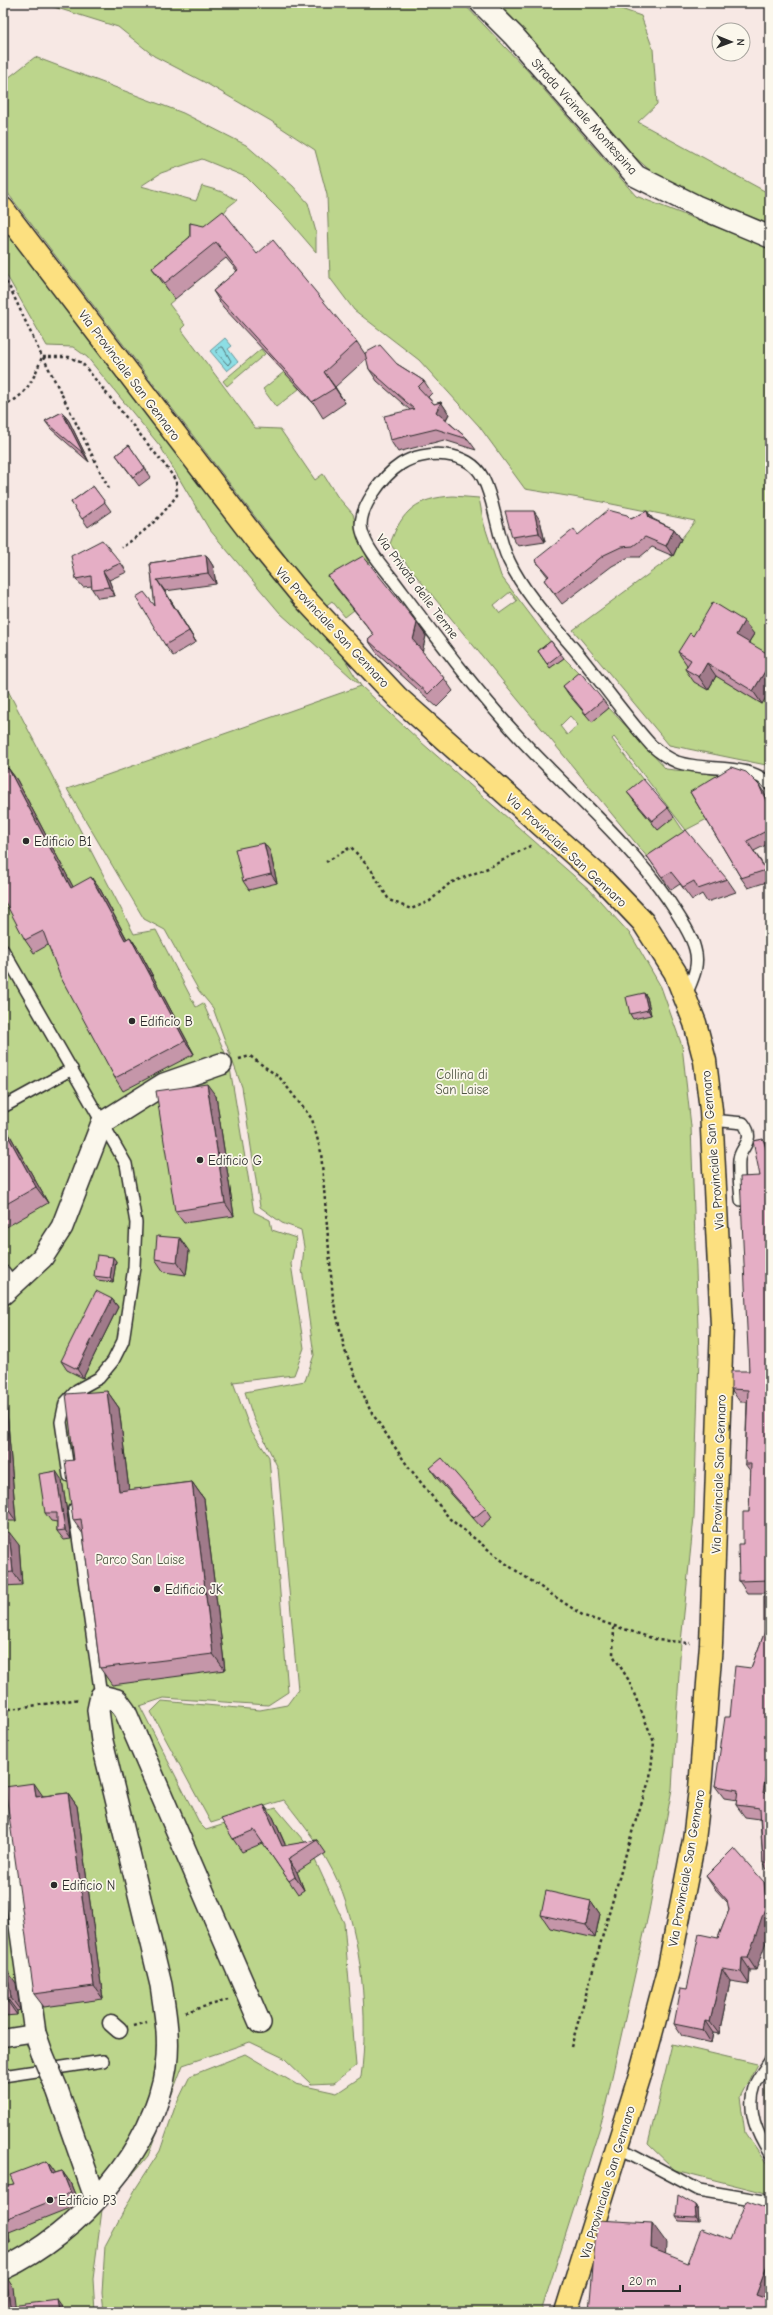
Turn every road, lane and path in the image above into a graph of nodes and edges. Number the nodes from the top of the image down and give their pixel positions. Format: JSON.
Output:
{"nodes":[{"id":1,"x":480,"y":3,"type":"edge"},
{"id":2,"x":3,"y":209,"type":"edge"},
{"id":3,"x":770,"y":237,"type":"edge"},
{"id":4,"x":3,"y":277,"type":"edge"},
{"id":5,"x":42,"y":357,"type":"junction"},
{"id":6,"x":3,"y":405,"type":"edge"},
{"id":7,"x":109,"y":489,"type":"dead end"},
{"id":8,"x":120,"y":548,"type":"dead end"},
{"id":9,"x":770,"y":785,"type":"edge"},
{"id":10,"x":545,"y":829,"type":"junction"},
{"id":11,"x":326,"y":862,"type":"dead end"},
{"id":12,"x":3,"y":950,"type":"edge"},
{"id":13,"x":686,"y":995,"type":"junction"},
{"id":14,"x":221,"y":1064,"type":"joint"},
{"id":15,"x":72,"y":1069,"type":"junction"},
{"id":16,"x":3,"y":1106,"type":"edge"},
{"id":17,"x":712,"y":1120,"type":"junction"},
{"id":18,"x":102,"y":1123,"type":"junction"},
{"id":19,"x":742,"y":1212,"type":"edge"},
{"id":20,"x":6,"y":1285,"type":"edge"},
{"id":21,"x":70,"y":1484,"type":"edge"},
{"id":22,"x":72,"y":1500,"type":"edge"},
{"id":23,"x":614,"y":1627,"type":"junction"},
{"id":24,"x":711,"y":1644,"type":"junction"},
{"id":25,"x":101,"y":1696,"type":"junction"},
{"id":26,"x":3,"y":1710,"type":"edge"},
{"id":27,"x":3,"y":1804,"type":"edge"},
{"id":28,"x":260,"y":2023,"type":"dead end"},
{"id":29,"x":35,"y":2033,"type":"junction"},
{"id":30,"x":3,"y":2038,"type":"edge"},
{"id":31,"x":571,"y":2047,"type":"dead end"},
{"id":32,"x":103,"y":2061,"type":"dead end"},
{"id":33,"x":770,"y":2061,"type":"edge"},
{"id":34,"x":3,"y":2076,"type":"edge"},
{"id":35,"x":618,"y":2147,"type":"junction"},
{"id":36,"x":770,"y":2154,"type":"edge"},
{"id":37,"x":96,"y":2200,"type":"junction"},
{"id":38,"x":770,"y":2202,"type":"edge"},
{"id":39,"x":3,"y":2269,"type":"edge"},
{"id":40,"x":566,"y":2312,"type":"edge"}],
"edges":[{"from":1,"to":3,"type":"street","name":"Strada Vicinale Montespina"},
{"from":2,"to":10,"type":"main road","name":"Via Provinciale San Gennaro"},
{"from":4,"to":5,"type":"path"},
{"from":5,"to":6,"type":"path"},
{"from":5,"to":7,"type":"path"},
{"from":5,"to":8,"type":"path"},
{"from":9,"to":13,"type":"lane","name":"Via Privata delle Terme"},
{"from":10,"to":11,"type":"path"},
{"from":10,"to":13,"type":"main road","name":"Via Provinciale San Gennaro"},
{"from":12,"to":15,"type":"lane"},
{"from":13,"to":17,"type":"main road","name":"Via Provinciale San Gennaro"},
{"from":14,"to":18,"type":"street"},
{"from":14,"to":23,"type":"path"},
{"from":15,"to":16,"type":"lane"},
{"from":15,"to":18,"type":"lane"},
{"from":17,"to":19,"type":"lane"},
{"from":17,"to":24,"type":"main road","name":"Via Provinciale San Gennaro"},
{"from":18,"to":20,"type":"street"},
{"from":18,"to":21,"type":"lane"},
{"from":22,"to":25,"type":"lane"},
{"from":23,"to":24,"type":"path"},
{"from":23,"to":31,"type":"path"},
{"from":24,"to":35,"type":"main road","name":"Via Provinciale San Gennaro"},
{"from":25,"to":26,"type":"path"},
{"from":25,"to":28,"type":"street"},
{"from":25,"to":37,"type":"street"},
{"from":27,"to":29,"type":"street"},
{"from":29,"to":30,"type":"street"},
{"from":29,"to":37,"type":"street","bridge":true},
{"from":32,"to":34,"type":"lane"},
{"from":33,"to":36,"type":"lane"},
{"from":35,"to":38,"type":"lane"},
{"from":35,"to":40,"type":"main road","name":"Via Provinciale San Gennaro"},
{"from":37,"to":39,"type":"street"}]}
